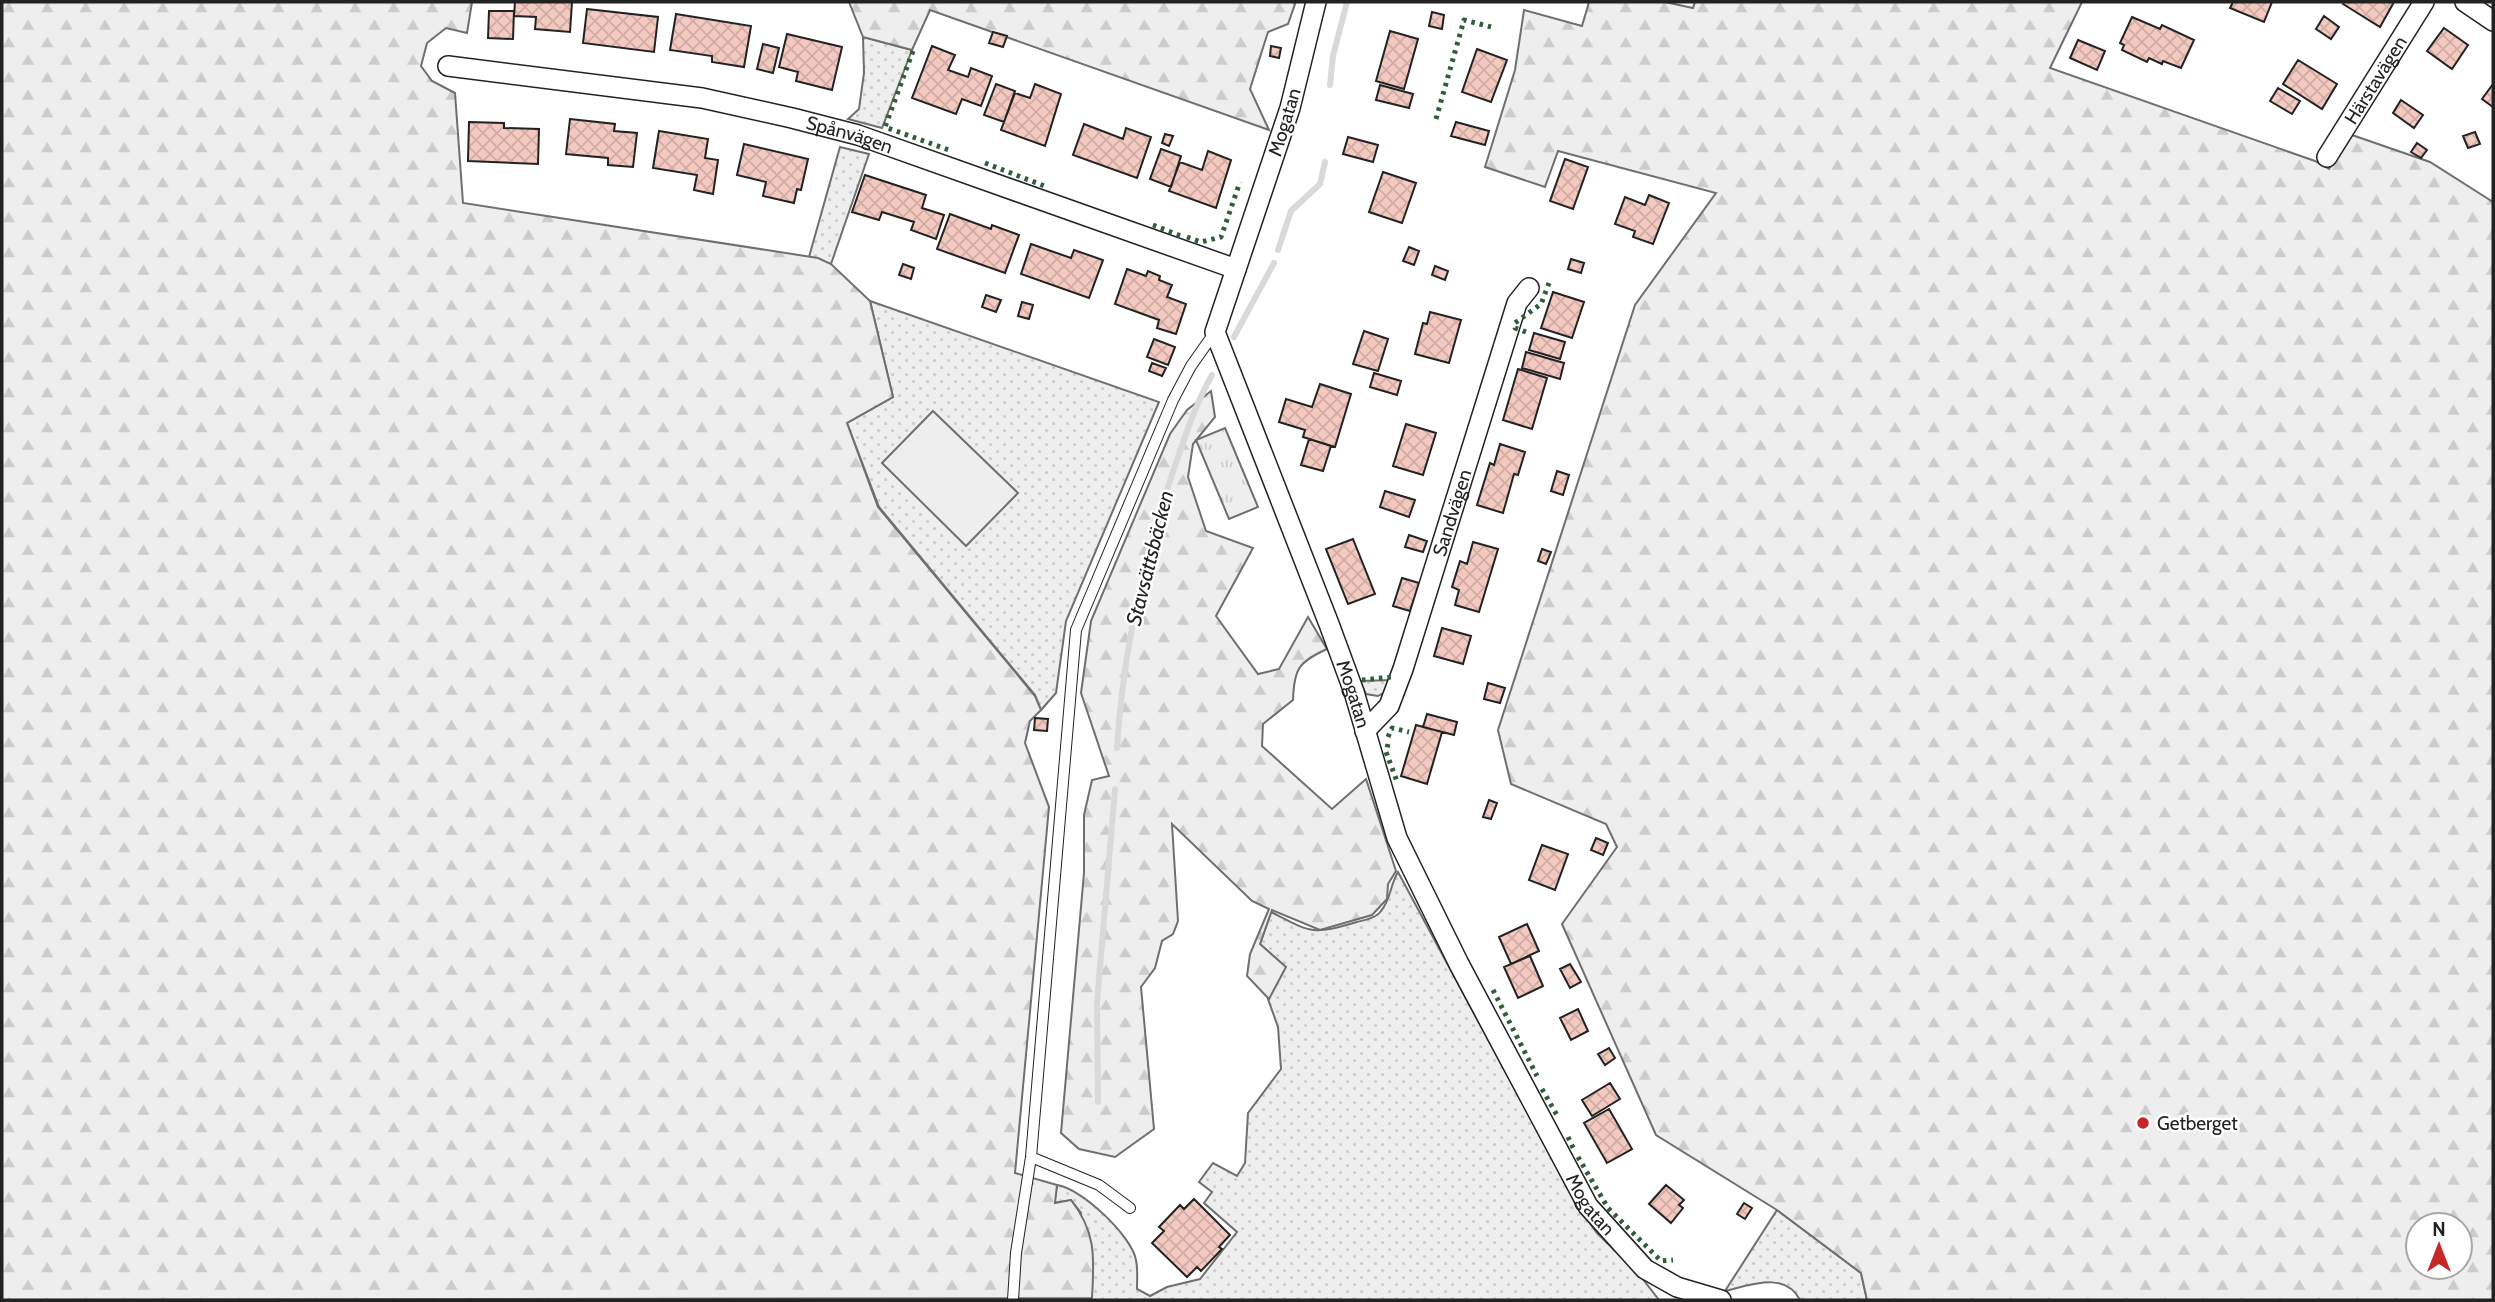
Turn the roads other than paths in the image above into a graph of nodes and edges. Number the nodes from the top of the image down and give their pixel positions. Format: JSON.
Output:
{"nodes":[{"id":1,"x":1316,"y":2,"type":"edge"},
{"id":2,"x":2424,"y":2,"type":"edge"},
{"id":3,"x":2465,"y":2,"type":"edge"},
{"id":4,"x":2493,"y":21,"type":"edge"},
{"id":5,"x":448,"y":66,"type":"dead end"},
{"id":6,"x":2327,"y":157,"type":"dead end"},
{"id":7,"x":1236,"y":269,"type":"junction"},
{"id":8,"x":1528,"y":288,"type":"dead end"},
{"id":9,"x":1215,"y":332,"type":"junction"},
{"id":10,"x":1365,"y":731,"type":"junction"},
{"id":11,"x":1031,"y":1157,"type":"junction"},
{"id":12,"x":1130,"y":1208,"type":"dead end"},
{"id":13,"x":1676,"y":1294,"type":"edge"},
{"id":14,"x":1013,"y":1300,"type":"edge"},
{"id":15,"x":1721,"y":1300,"type":"edge"}],
"edges":[{"from":1,"to":7,"type":"street","name":"Mogatan"},
{"from":2,"to":6,"type":"street","name":"Härstavägen"},
{"from":3,"to":4,"type":"street"},
{"from":5,"to":7,"type":"street","name":"Spånvägen"},
{"from":7,"to":9,"type":"street","name":"Mogatan"},
{"from":8,"to":10,"type":"street","name":"Sandvägen"},
{"from":9,"to":10,"type":"street","name":"Mogatan"},
{"from":9,"to":11,"type":"lane"},
{"from":10,"to":13,"type":"street","name":"Mogatan"},
{"from":11,"to":12,"type":"lane"},
{"from":11,"to":14,"type":"lane"},
{"from":13,"to":15,"type":"street","name":"Mogatan"}]}
